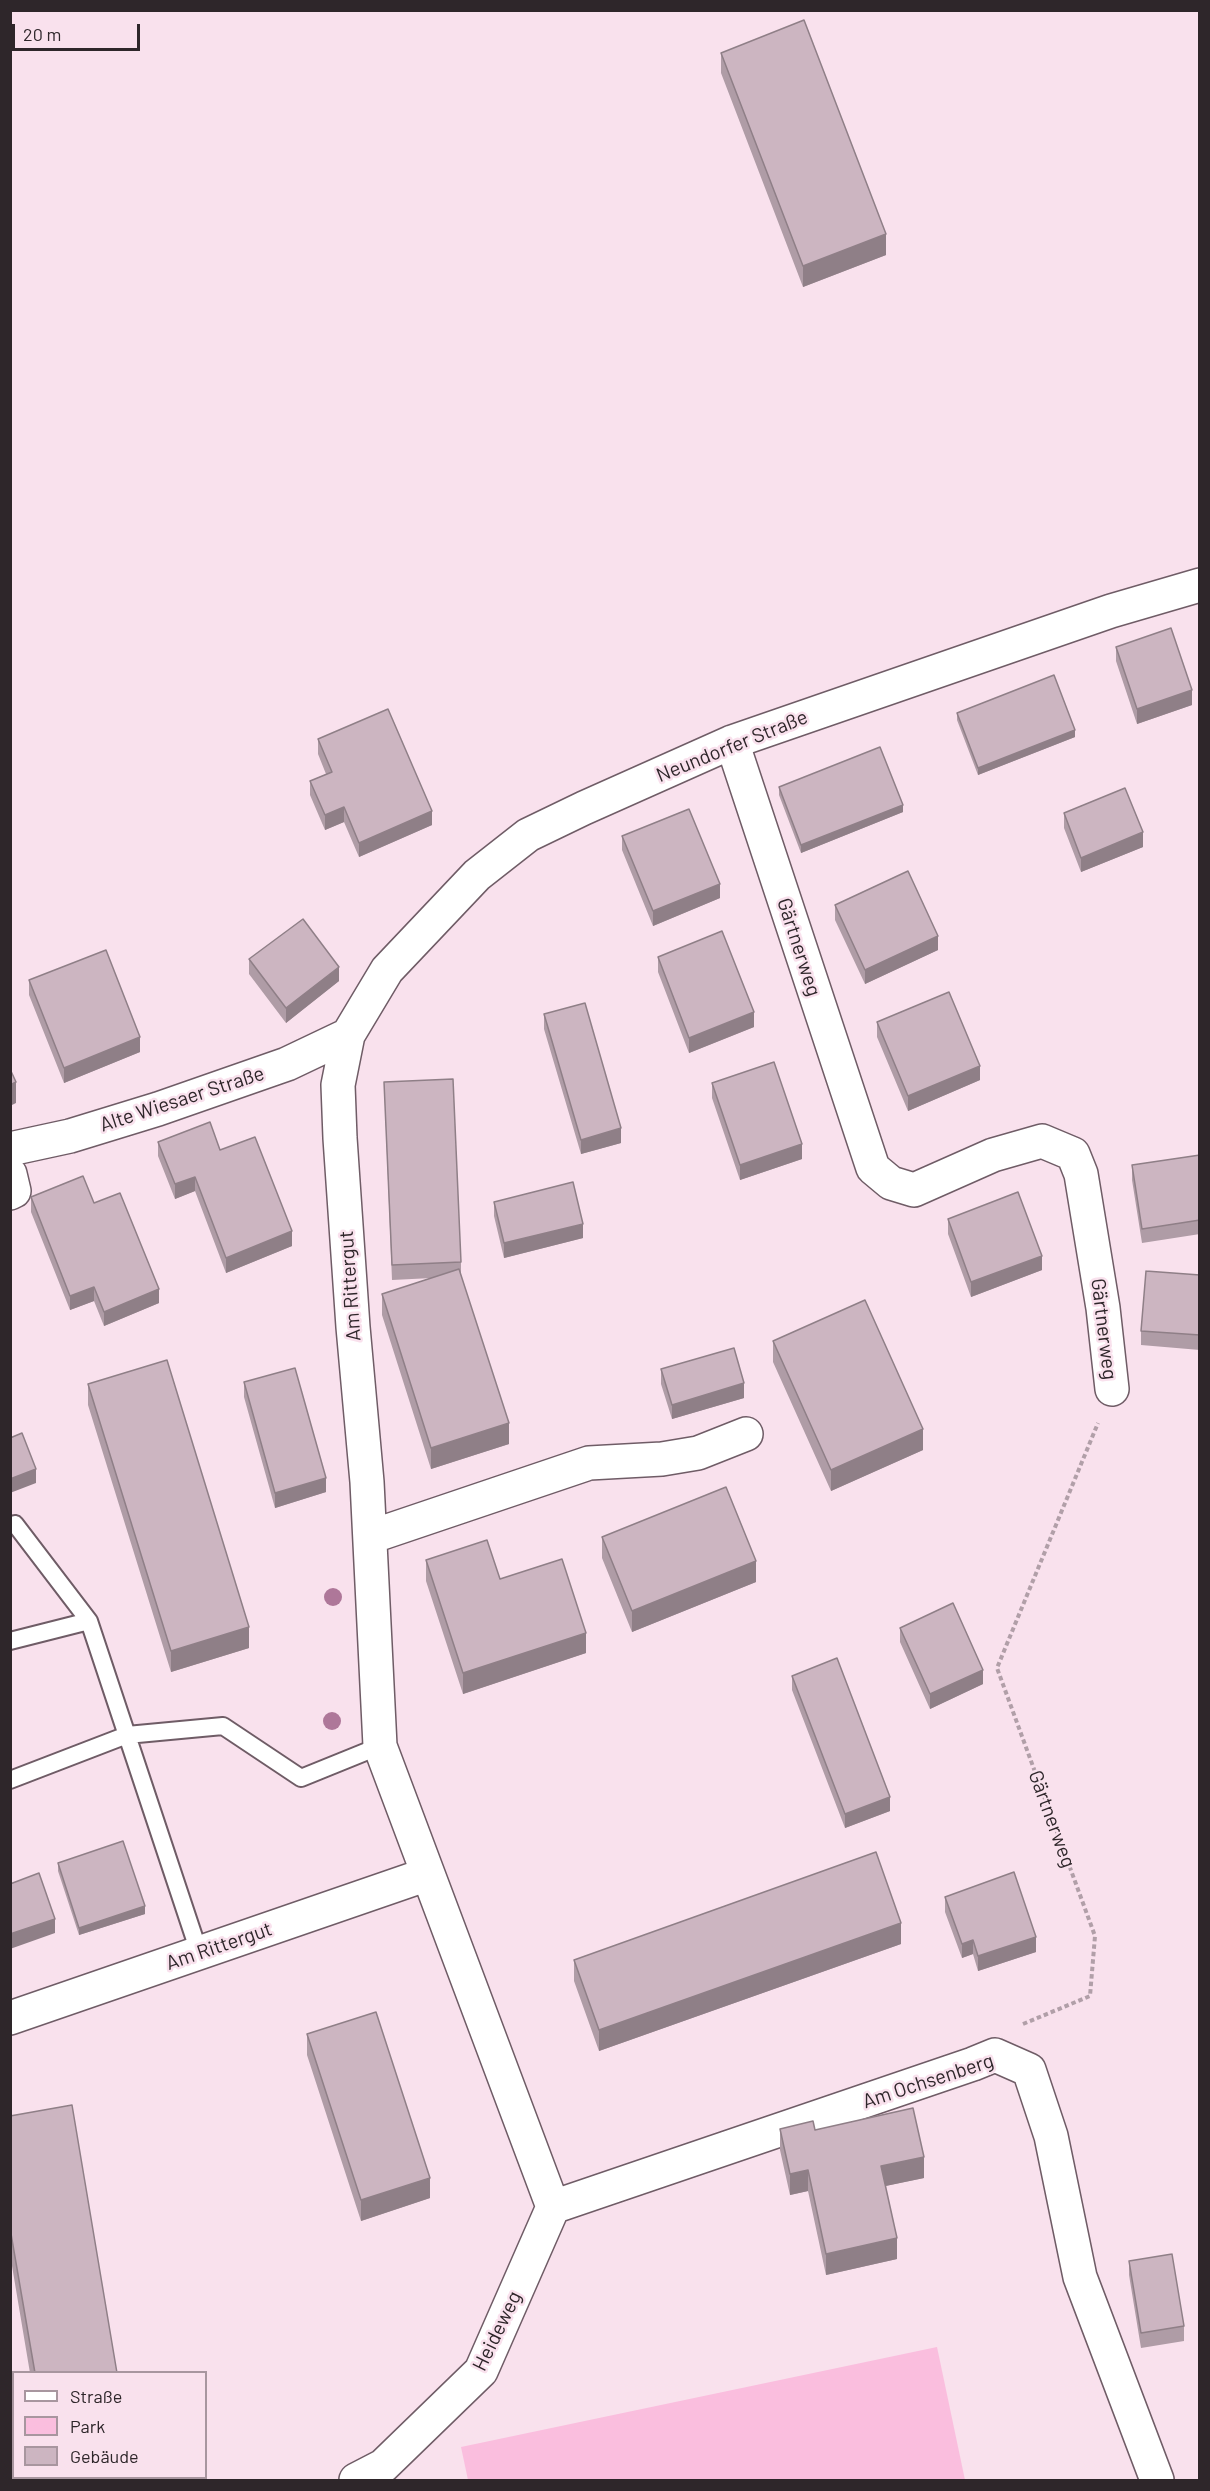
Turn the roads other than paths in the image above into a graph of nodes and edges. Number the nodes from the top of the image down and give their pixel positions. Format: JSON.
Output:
{"nodes":[{"id":1,"x":1200,"y":585,"type":"edge"},
{"id":2,"x":732,"y":742,"type":"junction"},
{"id":3,"x":348,"y":1035,"type":"junction"},
{"id":4,"x":10,"y":1149,"type":"edge"},
{"id":5,"x":10,"y":1174,"type":"edge"},
{"id":6,"x":10,"y":1194,"type":"edge"},
{"id":7,"x":1112,"y":1389,"type":"road end"},
{"id":8,"x":746,"y":1434,"type":"dead end"},
{"id":9,"x":15,"y":1524,"type":"dead end"},
{"id":10,"x":369,"y":1537,"type":"junction"},
{"id":11,"x":89,"y":1621,"type":"junction"},
{"id":12,"x":10,"y":1641,"type":"edge"},
{"id":13,"x":127,"y":1735,"type":"junction"},
{"id":14,"x":380,"y":1746,"type":"junction"},
{"id":15,"x":10,"y":1780,"type":"edge"},
{"id":16,"x":428,"y":1874,"type":"junction"},
{"id":17,"x":200,"y":1952,"type":"junction"},
{"id":18,"x":10,"y":2018,"type":"edge"},
{"id":19,"x":553,"y":2207,"type":"junction"},
{"id":20,"x":375,"y":2476,"type":"edge"},
{"id":21,"x":1157,"y":2481,"type":"edge"}],
"edges":[{"from":1,"to":2,"type":"street","name":"Neundorfer Straße"},
{"from":2,"to":3,"type":"street","name":"Neundorfer Straße"},
{"from":2,"to":7,"type":"street","name":"Gärtnerweg"},
{"from":3,"to":4,"type":"street","name":"Alte Wiesaer Straße"},
{"from":3,"to":10,"type":"street","name":"Am Rittergut"},
{"from":5,"to":6,"type":"street"},
{"from":8,"to":10,"type":"street"},
{"from":9,"to":11,"type":"lane"},
{"from":10,"to":14,"type":"street","name":"Am Rittergut"},
{"from":11,"to":12,"type":"lane"},
{"from":11,"to":13,"type":"lane"},
{"from":13,"to":14,"type":"lane"},
{"from":13,"to":15,"type":"lane"},
{"from":13,"to":17,"type":"lane"},
{"from":14,"to":16,"type":"street","name":"Am Rittergut"},
{"from":16,"to":17,"type":"street","name":"Am Rittergut"},
{"from":16,"to":19,"type":"street","name":"Am Rittergut"},
{"from":17,"to":18,"type":"street","name":"Am Rittergut"},
{"from":19,"to":20,"type":"street","name":"Heideweg"},
{"from":19,"to":21,"type":"street","name":"Am Ochsenberg"}]}
